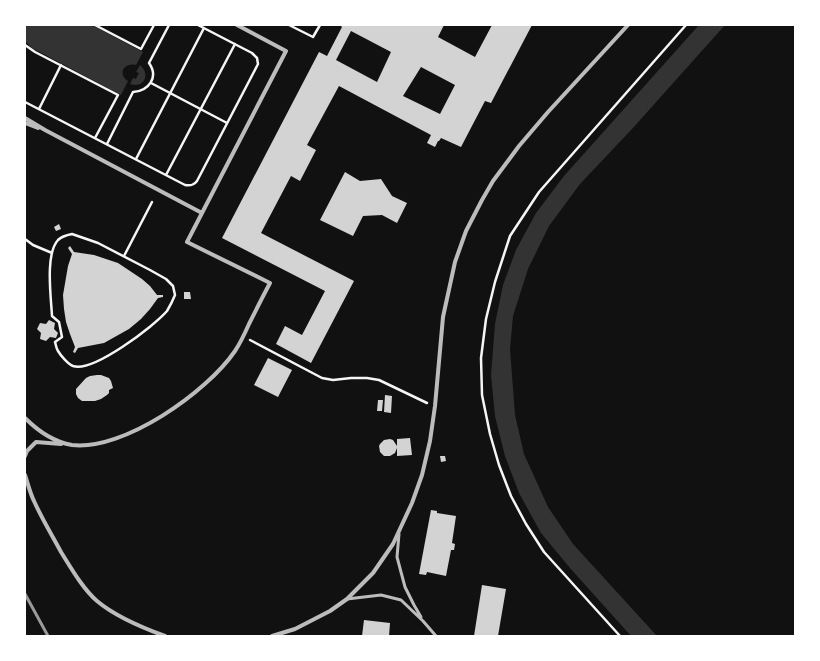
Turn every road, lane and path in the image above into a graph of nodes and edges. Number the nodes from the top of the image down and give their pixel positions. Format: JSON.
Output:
{"nodes":[{"id":1,"x":95,"y":25,"type":"edge"},
{"id":2,"x":154,"y":25,"type":"edge"},
{"id":3,"x":169,"y":25,"type":"edge"},
{"id":4,"x":198,"y":25,"type":"edge"},
{"id":5,"x":237,"y":25,"type":"edge"},
{"id":6,"x":289,"y":25,"type":"edge"},
{"id":7,"x":320,"y":25,"type":"edge"},
{"id":8,"x":628,"y":25,"type":"edge"},
{"id":9,"x":686,"y":25,"type":"edge"},
{"id":10,"x":204,"y":28,"type":"junction"},
{"id":11,"x":235,"y":44,"type":"junction"},
{"id":12,"x":25,"y":45,"type":"edge"},
{"id":13,"x":61,"y":65,"type":"junction"},
{"id":14,"x":151,"y":83,"type":"junction"},
{"id":15,"x":170,"y":93,"type":"junction"},
{"id":16,"x":25,"y":102,"type":"edge"},
{"id":17,"x":39,"y":109,"type":"junction"},
{"id":18,"x":201,"y":109,"type":"junction"},
{"id":19,"x":25,"y":118,"type":"edge"},
{"id":20,"x":25,"y":123,"type":"edge"},
{"id":21,"x":228,"y":123,"type":"junction"},
{"id":22,"x":44,"y":130,"type":"junction"},
{"id":23,"x":95,"y":138,"type":"junction"},
{"id":24,"x":106,"y":144,"type":"junction"},
{"id":25,"x":136,"y":159,"type":"junction"},
{"id":26,"x":166,"y":175,"type":"junction"},
{"id":27,"x":152,"y":202,"type":"dead end"},
{"id":28,"x":202,"y":213,"type":"junction"},
{"id":29,"x":25,"y":239,"type":"edge"},
{"id":30,"x":52,"y":253,"type":"junction"},
{"id":31,"x":124,"y":256,"type":"junction"},
{"id":32,"x":243,"y":337,"type":"junction"},
{"id":33,"x":435,"y":406,"type":"junction"},
{"id":34,"x":25,"y":418,"type":"edge"},
{"id":35,"x":71,"y":445,"type":"junction"},
{"id":36,"x":25,"y":456,"type":"edge"},
{"id":37,"x":25,"y":470,"type":"edge"},
{"id":38,"x":25,"y":476,"type":"edge"},
{"id":39,"x":399,"y":530,"type":"junction"},
{"id":40,"x":347,"y":599,"type":"junction"},
{"id":41,"x":423,"y":621,"type":"junction"},
{"id":42,"x":165,"y":636,"type":"edge"},
{"id":43,"x":272,"y":636,"type":"edge"},
{"id":44,"x":436,"y":636,"type":"edge"},
{"id":45,"x":620,"y":636,"type":"edge"}],
"edges":[{"from":1,"to":2,"type":"path"},
{"from":3,"to":14,"type":"path"},
{"from":4,"to":10,"type":"path"},
{"from":5,"to":28,"type":"street"},
{"from":6,"to":7,"type":"path"},
{"from":8,"to":33,"type":"street"},
{"from":9,"to":45,"type":"path"},
{"from":10,"to":11,"type":"path"},
{"from":10,"to":15,"type":"path"},
{"from":11,"to":18,"type":"path"},
{"from":11,"to":21,"type":"path"},
{"from":12,"to":13,"type":"path"},
{"from":13,"to":17,"type":"path"},
{"from":13,"to":23,"type":"path"},
{"from":14,"to":15,"type":"path"},
{"from":14,"to":24,"type":"path"},
{"from":15,"to":18,"type":"path"},
{"from":15,"to":25,"type":"path"},
{"from":16,"to":17,"type":"path"},
{"from":17,"to":23,"type":"path"},
{"from":18,"to":21,"type":"path"},
{"from":18,"to":26,"type":"path"},
{"from":19,"to":22,"type":"street"},
{"from":20,"to":22,"type":"street"},
{"from":21,"to":26,"type":"path"},
{"from":22,"to":28,"type":"street"},
{"from":23,"to":24,"type":"path"},
{"from":24,"to":25,"type":"path"},
{"from":25,"to":26,"type":"path"},
{"from":27,"to":31,"type":"path"},
{"from":28,"to":32,"type":"street"},
{"from":29,"to":30,"type":"path"},
{"from":30,"to":31,"type":"path"},
{"from":30,"to":31,"type":"path"},
{"from":32,"to":33,"type":"path"},
{"from":32,"to":35,"type":"street"},
{"from":33,"to":39,"type":"street"},
{"from":34,"to":35,"type":"street"},
{"from":35,"to":36,"type":"street"},
{"from":37,"to":38,"type":"street"},
{"from":38,"to":42,"type":"street"},
{"from":39,"to":40,"type":"street"},
{"from":39,"to":41,"type":"lane"},
{"from":40,"to":41,"type":"lane"},
{"from":40,"to":43,"type":"street"},
{"from":41,"to":44,"type":"lane"}]}
